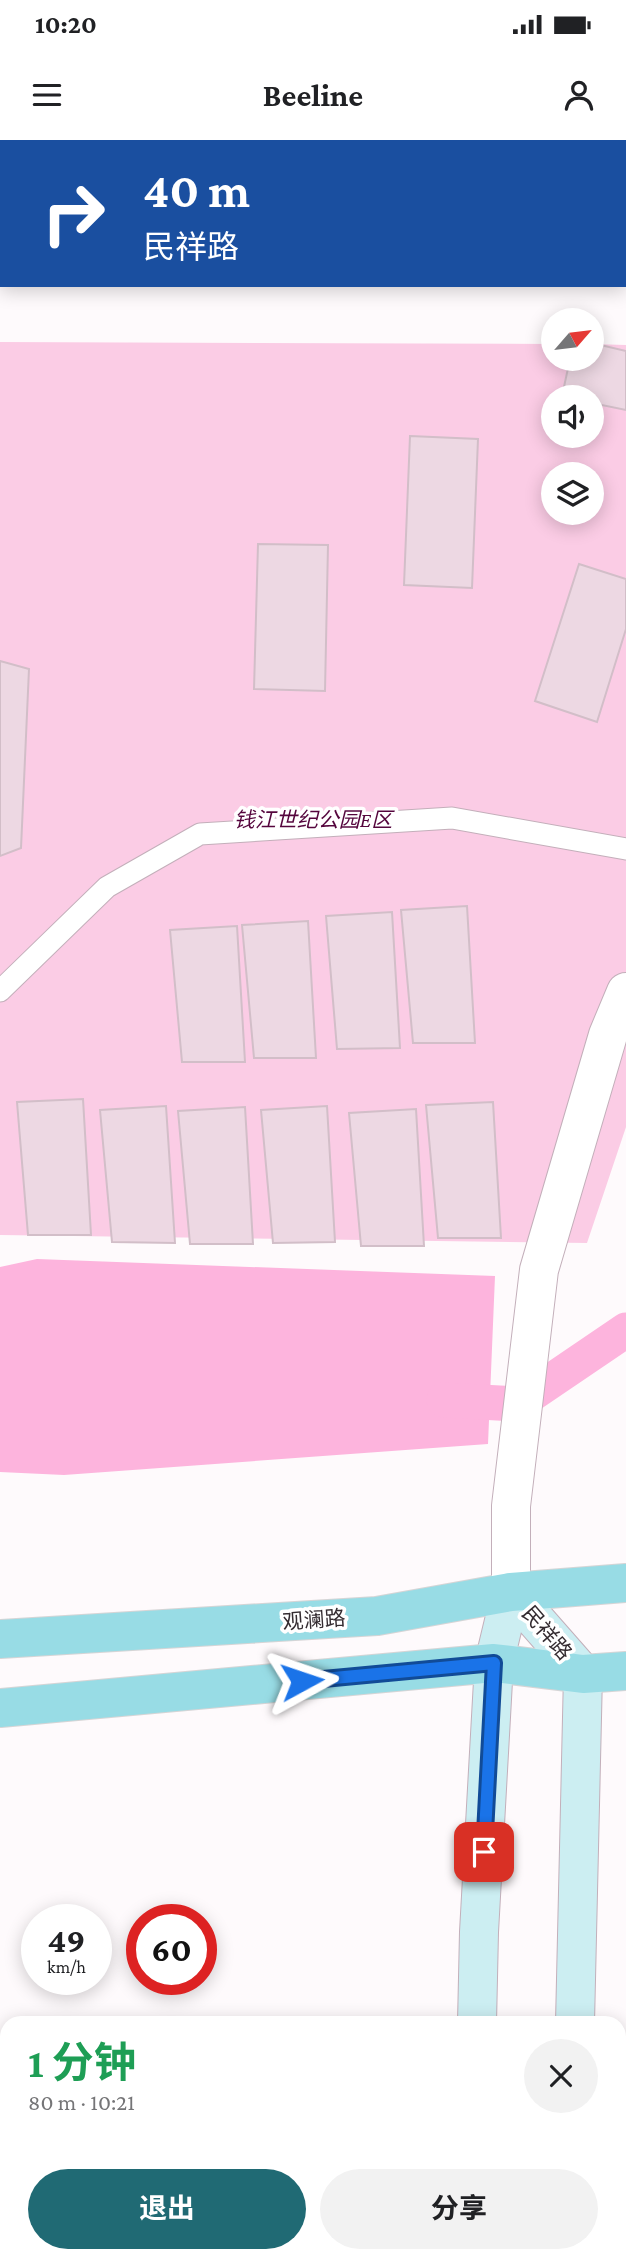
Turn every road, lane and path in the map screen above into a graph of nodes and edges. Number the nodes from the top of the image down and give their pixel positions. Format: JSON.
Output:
{"nodes":[{"id":1,"x":626,"y":849,"type":"edge"},
{"id":2,"x":0,"y":991,"type":"edge"},
{"id":3,"x":626,"y":992,"type":"edge"},
{"id":4,"x":626,"y":1583,"type":"edge"},
{"id":5,"x":511,"y":1592,"type":"junction"},
{"id":6,"x":0,"y":1639,"type":"edge"},
{"id":7,"x":494,"y":1663,"type":"junction"},
{"id":8,"x":626,"y":1671,"type":"edge"},
{"id":9,"x":583,"y":1674,"type":"junction"},
{"id":10,"x":0,"y":1708,"type":"edge"},
{"id":11,"x":477,"y":2016,"type":"edge"},
{"id":12,"x":575,"y":2016,"type":"edge"}],
"edges":[{"from":1,"to":2,"type":"lane"},
{"from":3,"to":5,"type":"street"},
{"from":4,"to":5,"type":"main road","name":"观澜路"},
{"from":5,"to":6,"type":"main road","name":"观澜路"},
{"from":5,"to":7,"type":"main road","name":"民祥路"},
{"from":5,"to":9,"type":"main road","name":"民祥路"},
{"from":7,"to":9,"type":"main road"},
{"from":7,"to":10,"type":"main road"},
{"from":7,"to":11,"type":"main road","name":"民祥路"},
{"from":8,"to":9,"type":"main road"},
{"from":9,"to":12,"type":"main road","name":"民祥路"}]}
